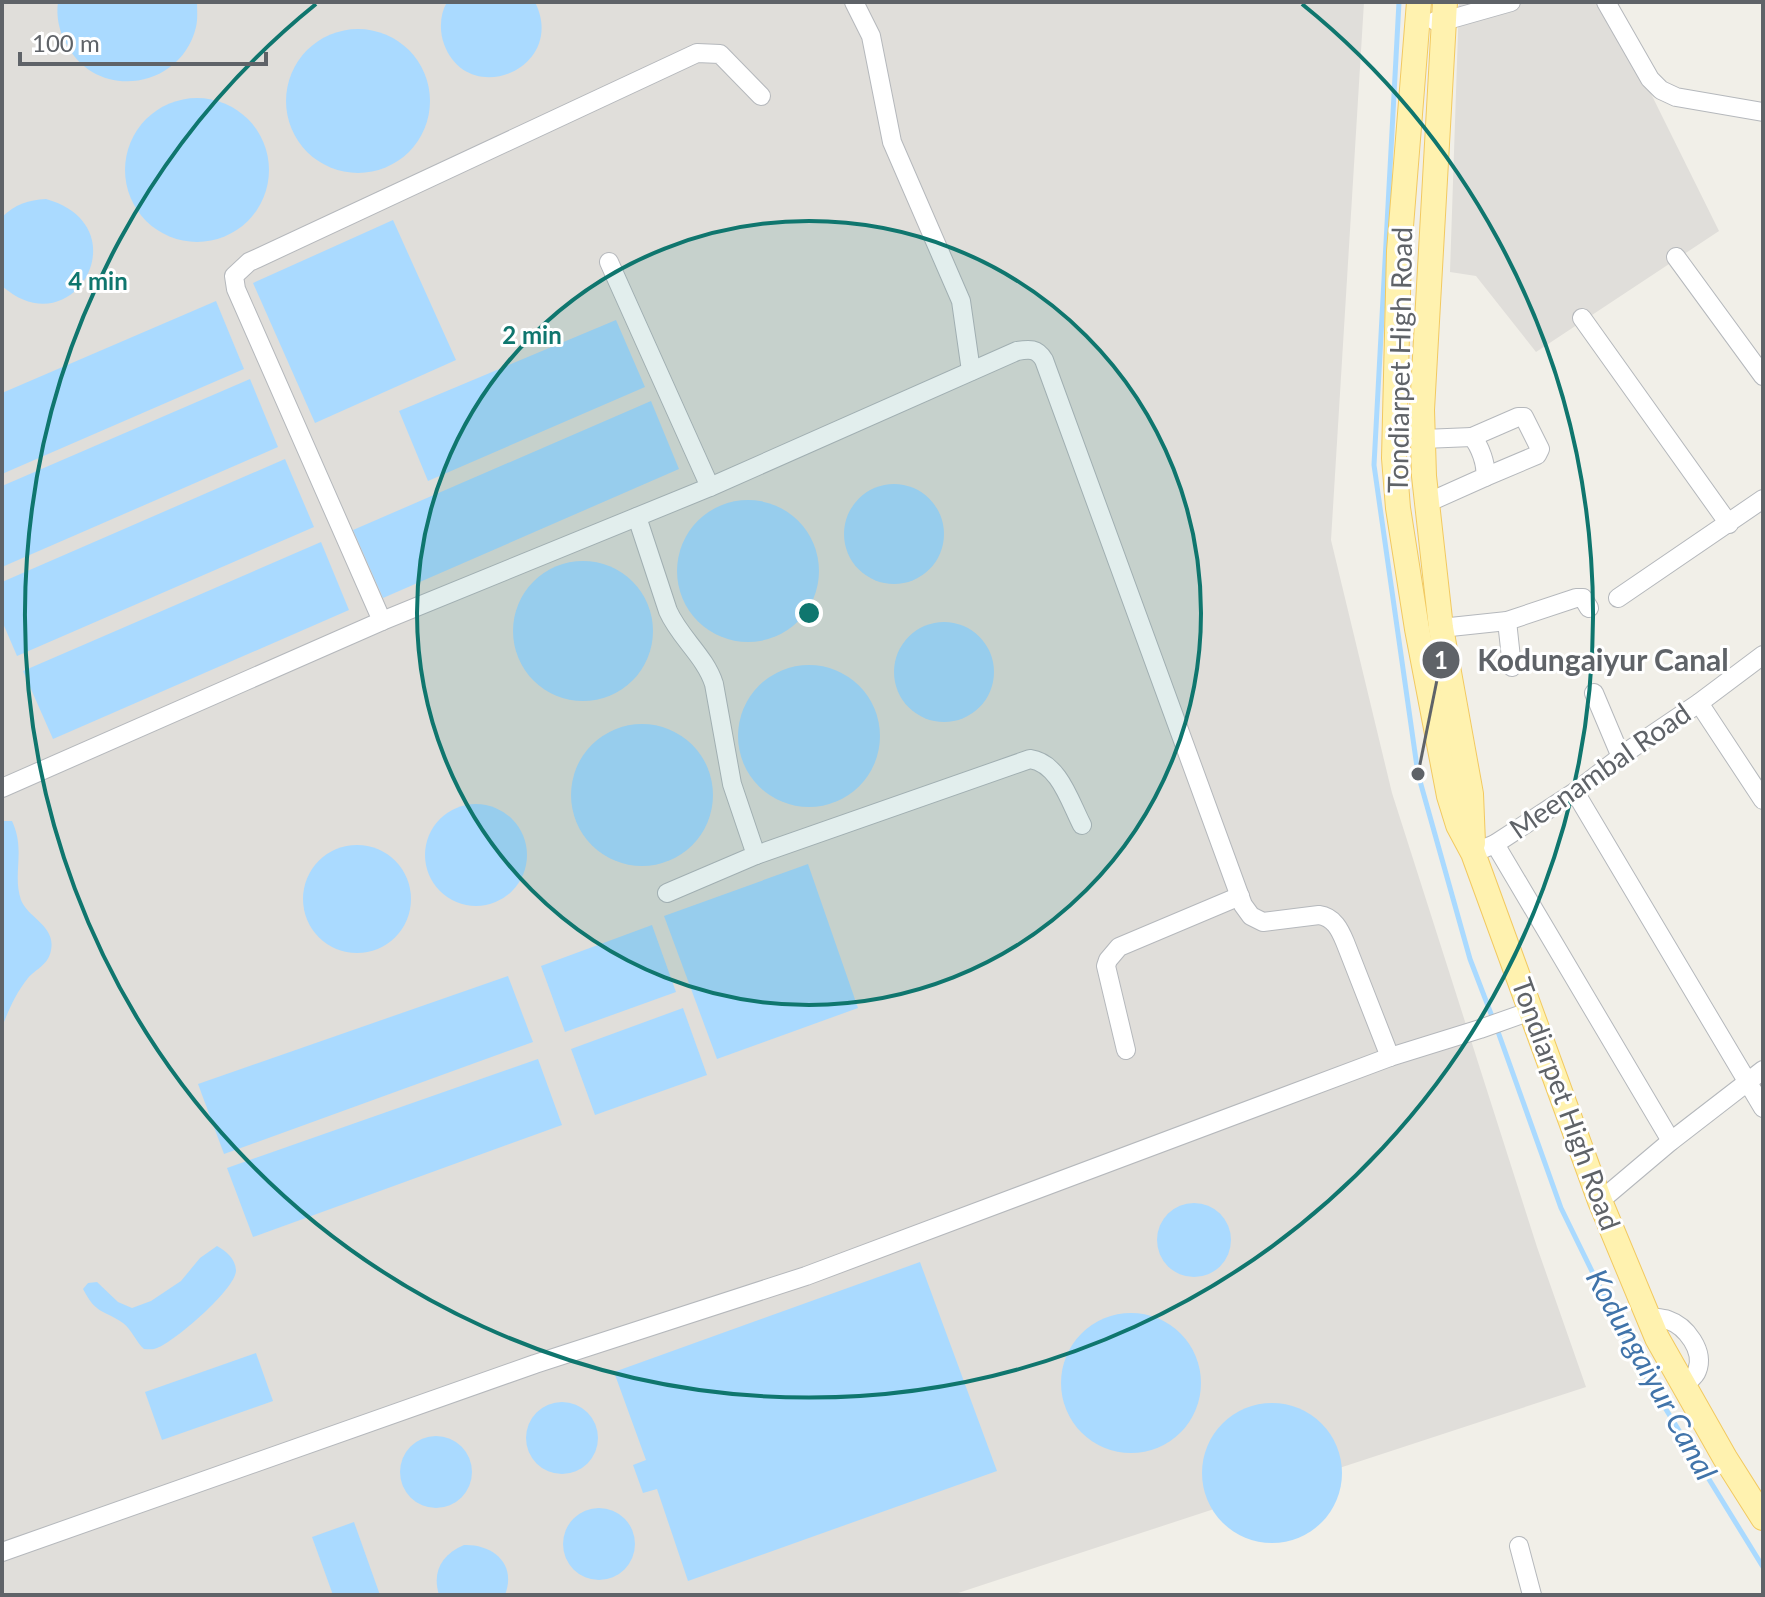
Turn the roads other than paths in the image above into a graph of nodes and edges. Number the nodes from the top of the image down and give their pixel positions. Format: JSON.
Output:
{"nodes":[{"id":1,"x":854,"y":2,"type":"edge"},
{"id":2,"x":1511,"y":2,"type":"edge"},
{"id":3,"x":1606,"y":2,"type":"edge"},
{"id":4,"x":1418,"y":12,"type":"edge"},
{"id":5,"x":1444,"y":12,"type":"edge"},
{"id":6,"x":761,"y":96,"type":"dead end"},
{"id":7,"x":1763,"y":112,"type":"edge"},
{"id":8,"x":1676,"y":257,"type":"dead end"},
{"id":9,"x":609,"y":262,"type":"dead end"},
{"id":10,"x":1582,"y":318,"type":"dead end"},
{"id":11,"x":971,"y":371,"type":"junction"},
{"id":12,"x":1763,"y":376,"type":"edge"},
{"id":13,"x":1472,"y":437,"type":"junction"},
{"id":14,"x":1423,"y":439,"type":"junction"},
{"id":15,"x":1485,"y":477,"type":"junction"},
{"id":16,"x":710,"y":487,"type":"junction"},
{"id":17,"x":1763,"y":499,"type":"edge"},
{"id":18,"x":1427,"y":503,"type":"junction"},
{"id":19,"x":637,"y":517,"type":"junction"},
{"id":20,"x":1729,"y":524,"type":"junction"},
{"id":21,"x":1618,"y":598,"type":"dead end"},
{"id":22,"x":1589,"y":608,"type":"dead end"},
{"id":23,"x":382,"y":621,"type":"junction"},
{"id":24,"x":1507,"y":621,"type":"junction"},
{"id":25,"x":1441,"y":628,"type":"junction"},
{"id":26,"x":1763,"y":655,"type":"edge"},
{"id":27,"x":1512,"y":667,"type":"dead end"},
{"id":28,"x":1594,"y":693,"type":"dead end"},
{"id":29,"x":1699,"y":703,"type":"junction"},
{"id":30,"x":1621,"y":757,"type":"junction"},
{"id":31,"x":2,"y":788,"type":"edge"},
{"id":32,"x":1575,"y":792,"type":"junction"},
{"id":33,"x":1763,"y":799,"type":"edge"},
{"id":34,"x":1082,"y":825,"type":"dead end"},
{"id":35,"x":1484,"y":848,"type":"junction"},
{"id":36,"x":756,"y":855,"type":"junction"},
{"id":37,"x":667,"y":893,"type":"dead end"},
{"id":38,"x":1240,"y":896,"type":"junction"},
{"id":39,"x":1531,"y":1011,"type":"junction"},
{"id":40,"x":1126,"y":1050,"type":"dead end"},
{"id":41,"x":1390,"y":1057,"type":"junction"},
{"id":42,"x":1763,"y":1070,"type":"edge"},
{"id":43,"x":1747,"y":1082,"type":"junction"},
{"id":44,"x":1763,"y":1108,"type":"edge"},
{"id":45,"x":1671,"y":1141,"type":"junction"},
{"id":46,"x":1600,"y":1201,"type":"junction"},
{"id":47,"x":1763,"y":1518,"type":"edge"},
{"id":48,"x":1519,"y":1546,"type":"dead end"},
{"id":49,"x":2,"y":1552,"type":"edge"},
{"id":50,"x":1532,"y":1595,"type":"edge"}],
"edges":[{"from":1,"to":11,"type":"street"},
{"from":2,"to":5,"type":"street"},
{"from":3,"to":7,"type":"street"},
{"from":4,"to":5,"type":"street"},
{"from":4,"to":35,"type":"main road","name":"Tondiarpet High Road"},
{"from":5,"to":14,"type":"main road","name":"Tondiarpet High Road"},
{"from":6,"to":23,"type":"street"},
{"from":8,"to":12,"type":"street"},
{"from":9,"to":16,"type":"street"},
{"from":10,"to":20,"type":"street"},
{"from":11,"to":16,"type":"street"},
{"from":11,"to":38,"type":"street"},
{"from":13,"to":14,"type":"street"},
{"from":13,"to":15,"type":"street"},
{"from":13,"to":15,"type":"street"},
{"from":14,"to":18,"type":"main road","name":"Tondiarpet High Road"},
{"from":15,"to":18,"type":"street"},
{"from":16,"to":19,"type":"street"},
{"from":17,"to":20,"type":"street"},
{"from":18,"to":25,"type":"main road","name":"Tondiarpet High Road"},
{"from":19,"to":23,"type":"street"},
{"from":19,"to":36,"type":"street"},
{"from":20,"to":21,"type":"street"},
{"from":22,"to":24,"type":"street"},
{"from":23,"to":31,"type":"street"},
{"from":24,"to":25,"type":"street"},
{"from":24,"to":27,"type":"street"},
{"from":25,"to":35,"type":"main road","name":"Tondiarpet High Road"},
{"from":26,"to":29,"type":"street","name":"Meenambal Road"},
{"from":28,"to":30,"type":"street"},
{"from":29,"to":30,"type":"street","name":"Meenambal Road"},
{"from":29,"to":33,"type":"street"},
{"from":30,"to":32,"type":"street","name":"Meenambal Road"},
{"from":32,"to":35,"type":"street","name":"Meenambal Road"},
{"from":32,"to":43,"type":"street"},
{"from":34,"to":36,"type":"street"},
{"from":35,"to":39,"type":"main road","name":"Tondiarpet High Road"},
{"from":35,"to":45,"type":"street"},
{"from":36,"to":37,"type":"street"},
{"from":38,"to":40,"type":"street"},
{"from":38,"to":41,"type":"street"},
{"from":39,"to":41,"type":"street"},
{"from":39,"to":46,"type":"main road","name":"Tondiarpet High Road"},
{"from":41,"to":49,"type":"street"},
{"from":42,"to":43,"type":"street"},
{"from":43,"to":44,"type":"street"},
{"from":43,"to":45,"type":"street"},
{"from":45,"to":46,"type":"street"},
{"from":46,"to":47,"type":"main road","name":"Tondiarpet High Road"},
{"from":48,"to":50,"type":"street"}]}
